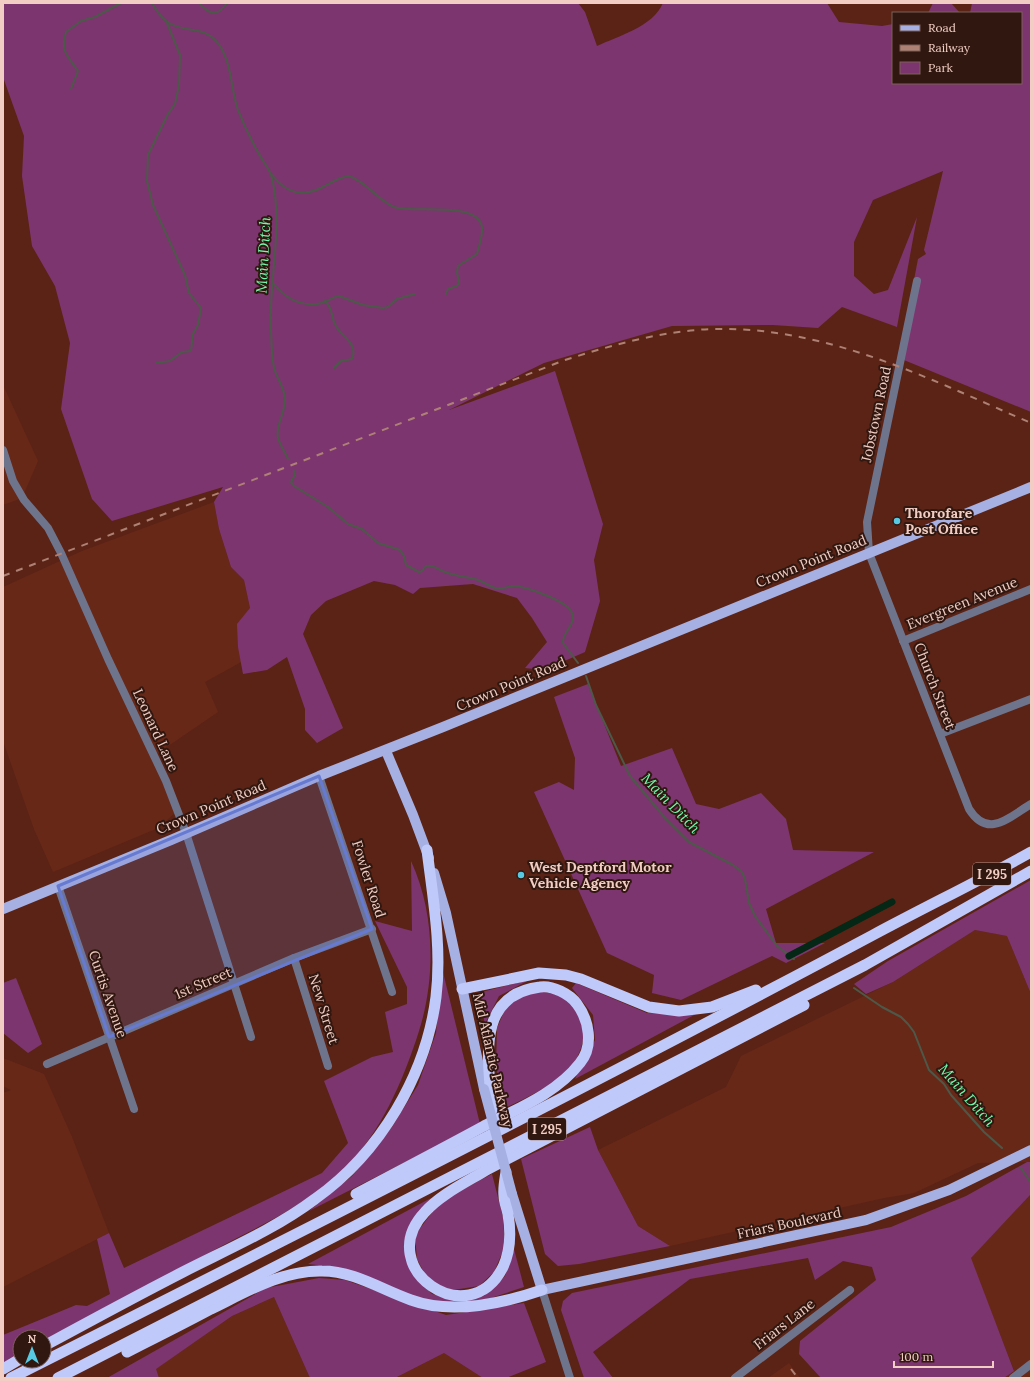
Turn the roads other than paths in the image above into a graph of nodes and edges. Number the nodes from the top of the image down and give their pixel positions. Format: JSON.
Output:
{"nodes":[{"id":1,"x":917,"y":281,"type":"dead end"},
{"id":2,"x":3,"y":450,"type":"edge"},
{"id":3,"x":1031,"y":486,"type":"edge"},
{"id":4,"x":869,"y":553,"type":"junction"},
{"id":5,"x":1031,"y":589,"type":"edge"},
{"id":6,"x":903,"y":641,"type":"junction"},
{"id":7,"x":1031,"y":699,"type":"edge"},
{"id":8,"x":940,"y":734,"type":"junction"},
{"id":9,"x":386,"y":751,"type":"junction"},
{"id":10,"x":319,"y":776,"type":"junction"},
{"id":11,"x":1031,"y":804,"type":"edge"},
{"id":12,"x":186,"y":833,"type":"junction"},
{"id":13,"x":427,"y":850,"type":"junction"},
{"id":14,"x":1031,"y":852,"type":"edge"},
{"id":15,"x":1031,"y":871,"type":"edge"},
{"id":16,"x":58,"y":886,"type":"junction"},
{"id":17,"x":951,"y":893,"type":"junction"},
{"id":18,"x":3,"y":909,"type":"edge"},
{"id":19,"x":372,"y":929,"type":"junction"},
{"id":20,"x":294,"y":958,"type":"junction"},
{"id":21,"x":233,"y":985,"type":"junction"},
{"id":22,"x":826,"y":985,"type":"junction"},
{"id":23,"x":462,"y":989,"type":"junction"},
{"id":24,"x":392,"y":992,"type":"dead end"},
{"id":25,"x":109,"y":1037,"type":"junction"},
{"id":26,"x":251,"y":1037,"type":"dead end"},
{"id":27,"x":47,"y":1064,"type":"dead end"},
{"id":28,"x":328,"y":1066,"type":"dead end"},
{"id":29,"x":487,"y":1088,"type":"junction"},
{"id":30,"x":134,"y":1109,"type":"dead end"},
{"id":31,"x":492,"y":1118,"type":"joint"},
{"id":32,"x":1031,"y":1150,"type":"edge"},
{"id":33,"x":506,"y":1171,"type":"joint"},
{"id":34,"x":508,"y":1195,"type":"junction"},
{"id":35,"x":542,"y":1290,"type":"junction"},
{"id":36,"x":850,"y":1290,"type":"dead end"},
{"id":37,"x":164,"y":1300,"type":"junction"},
{"id":38,"x":52,"y":1342,"type":"edge"},
{"id":39,"x":12,"y":1364,"type":"edge"},
{"id":40,"x":1031,"y":1364,"type":"edge"},
{"id":41,"x":3,"y":1369,"type":"edge"},
{"id":42,"x":11,"y":1378,"type":"edge"},
{"id":43,"x":58,"y":1378,"type":"edge"},
{"id":44,"x":66,"y":1378,"type":"edge"},
{"id":45,"x":570,"y":1378,"type":"edge"},
{"id":46,"x":735,"y":1378,"type":"edge"},
{"id":47,"x":1013,"y":1378,"type":"edge"}],
"edges":[{"from":1,"to":4,"type":"street","name":"Jobstown Road"},
{"from":2,"to":12,"type":"street","name":"Leonard Lane"},
{"from":3,"to":4,"type":"main road","name":"Crown Point Road"},
{"from":4,"to":6,"type":"street","name":"Church Street"},
{"from":4,"to":9,"type":"main road","name":"Crown Point Road"},
{"from":5,"to":6,"type":"street","name":"Evergreen Avenue"},
{"from":6,"to":8,"type":"street","name":"Church Street"},
{"from":7,"to":8,"type":"street"},
{"from":8,"to":11,"type":"street","name":"Church Street"},
{"from":9,"to":10,"type":"main road","name":"Crown Point Road"},
{"from":9,"to":13,"type":"main road","name":"Mid Atlantic Parkway"},
{"from":10,"to":12,"type":"main road","name":"Crown Point Road"},
{"from":10,"to":19,"type":"street","name":"Fowler Road"},
{"from":12,"to":16,"type":"main road","name":"Crown Point Road"},
{"from":12,"to":21,"type":"street","name":"Leonard Lane"},
{"from":13,"to":23,"type":"main road","name":"Mid Atlantic Parkway"},
{"from":13,"to":38,"type":"highway"},
{"from":14,"to":17,"type":"highway","number":"I 295"},
{"from":15,"to":22,"type":"highway","number":"I 295"},
{"from":16,"to":18,"type":"main road","name":"Crown Point Road"},
{"from":16,"to":25,"type":"street","name":"Curtis Avenue"},
{"from":17,"to":23,"type":"highway"},
{"from":17,"to":37,"type":"highway","number":"I 295"},
{"from":19,"to":20,"type":"street","name":"1st Street"},
{"from":19,"to":24,"type":"street","name":"Fowler Road"},
{"from":20,"to":21,"type":"street","name":"1st Street"},
{"from":20,"to":28,"type":"street","name":"New Street"},
{"from":21,"to":25,"type":"street","name":"1st Street"},
{"from":21,"to":26,"type":"street","name":"Leonard Lane"},
{"from":22,"to":34,"type":"highway"},
{"from":22,"to":43,"type":"highway","number":"I 295"},
{"from":23,"to":29,"type":"main road","name":"Mid Atlantic Parkway"},
{"from":25,"to":27,"type":"street","name":"1st Street"},
{"from":25,"to":30,"type":"street","name":"Curtis Avenue"},
{"from":29,"to":31,"type":"highway","bridge":true},
{"from":29,"to":37,"type":"highway"},
{"from":31,"to":33,"type":"main road","name":"Mid Atlantic Parkway","bridge":true},
{"from":32,"to":35,"type":"main road","name":"Friars Boulevard"},
{"from":33,"to":34,"type":"highway"},
{"from":34,"to":35,"type":"main road"},
{"from":35,"to":44,"type":"highway"},
{"from":35,"to":45,"type":"street"},
{"from":36,"to":46,"type":"street","name":"Friars Lane"},
{"from":37,"to":42,"type":"highway","number":"I 295"},
{"from":39,"to":41,"type":"highway"},
{"from":40,"to":47,"type":"street"}]}
